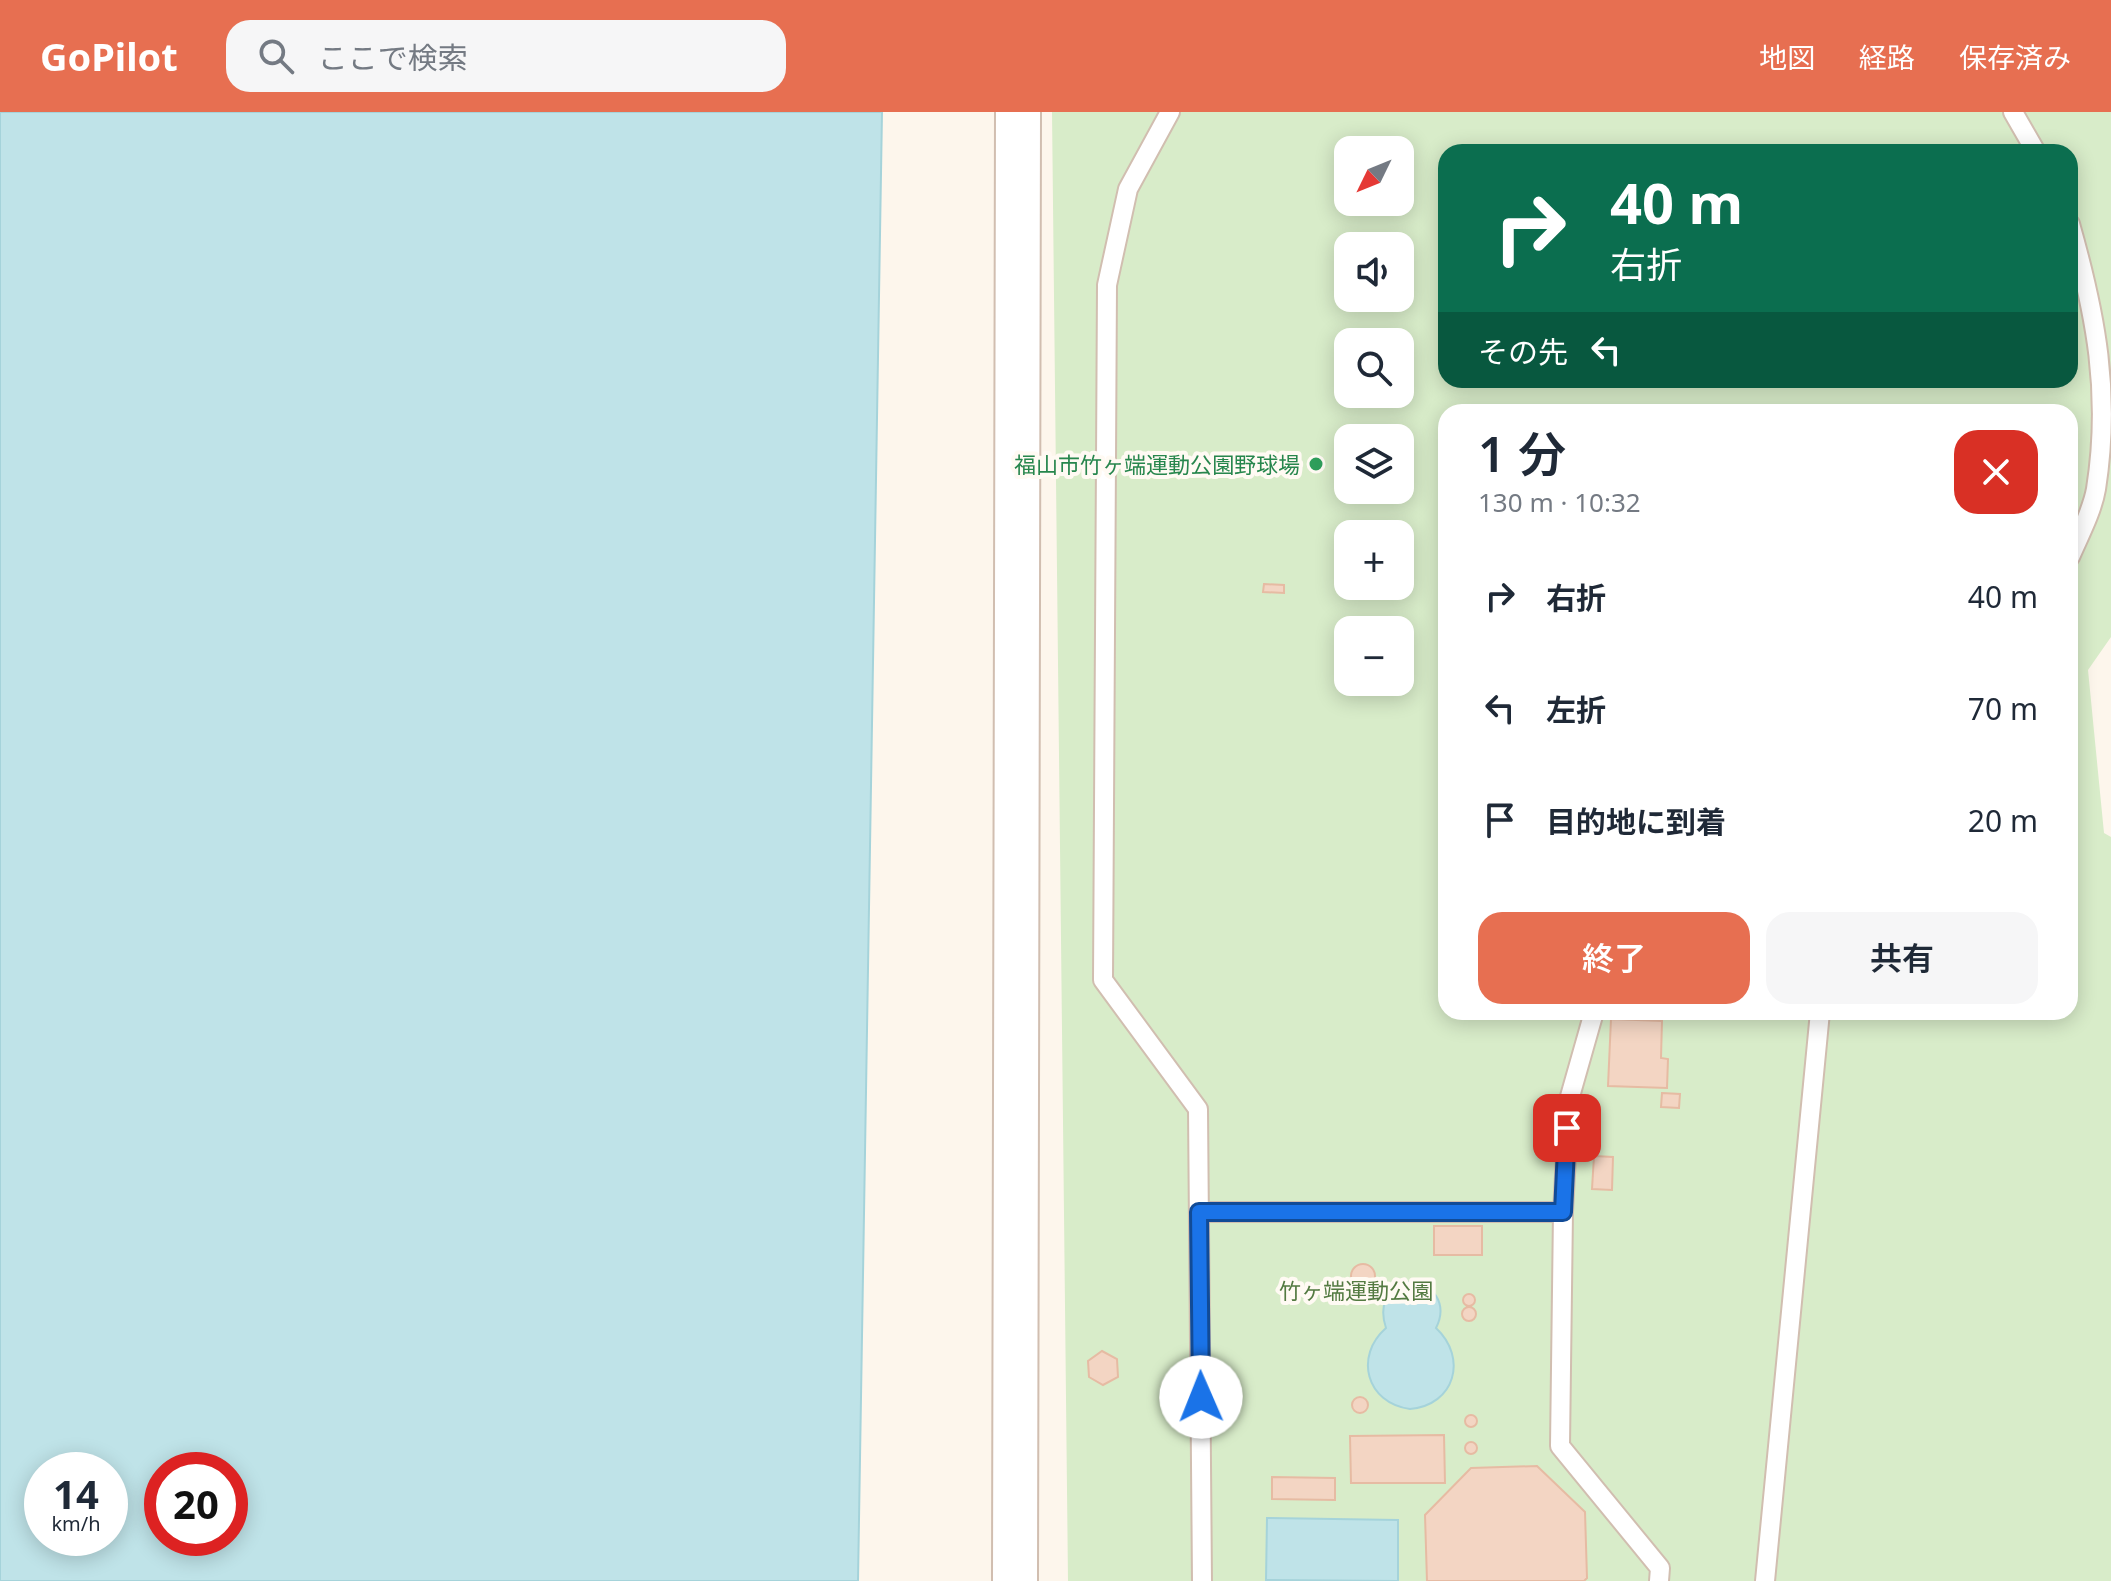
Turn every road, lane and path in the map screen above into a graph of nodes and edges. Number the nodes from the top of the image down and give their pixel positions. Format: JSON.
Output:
{"nodes":[{"id":1,"x":1018,"y":112,"type":"edge"},
{"id":2,"x":1170,"y":112,"type":"edge"},
{"id":3,"x":2013,"y":112,"type":"edge"},
{"id":4,"x":2031,"y":144,"type":"edge"},
{"id":5,"x":2078,"y":252,"type":"edge"},
{"id":6,"x":2078,"y":537,"type":"edge"},
{"id":7,"x":1592,"y":1020,"type":"edge"},
{"id":8,"x":1819,"y":1020,"type":"edge"},
{"id":9,"x":1199,"y":1212,"type":"junction"},
{"id":10,"x":1563,"y":1212,"type":"junction"},
{"id":11,"x":1015,"y":1581,"type":"edge"},
{"id":12,"x":1202,"y":1581,"type":"edge"},
{"id":13,"x":1659,"y":1581,"type":"edge"},
{"id":14,"x":1765,"y":1581,"type":"edge"}],
"edges":[{"from":1,"to":11,"type":"street"},
{"from":2,"to":9,"type":"lane"},
{"from":3,"to":4,"type":"lane"},
{"from":5,"to":6,"type":"lane"},
{"from":7,"to":10,"type":"lane"},
{"from":8,"to":14,"type":"lane"},
{"from":9,"to":10,"type":"lane"},
{"from":9,"to":12,"type":"lane"},
{"from":10,"to":13,"type":"lane"}]}
